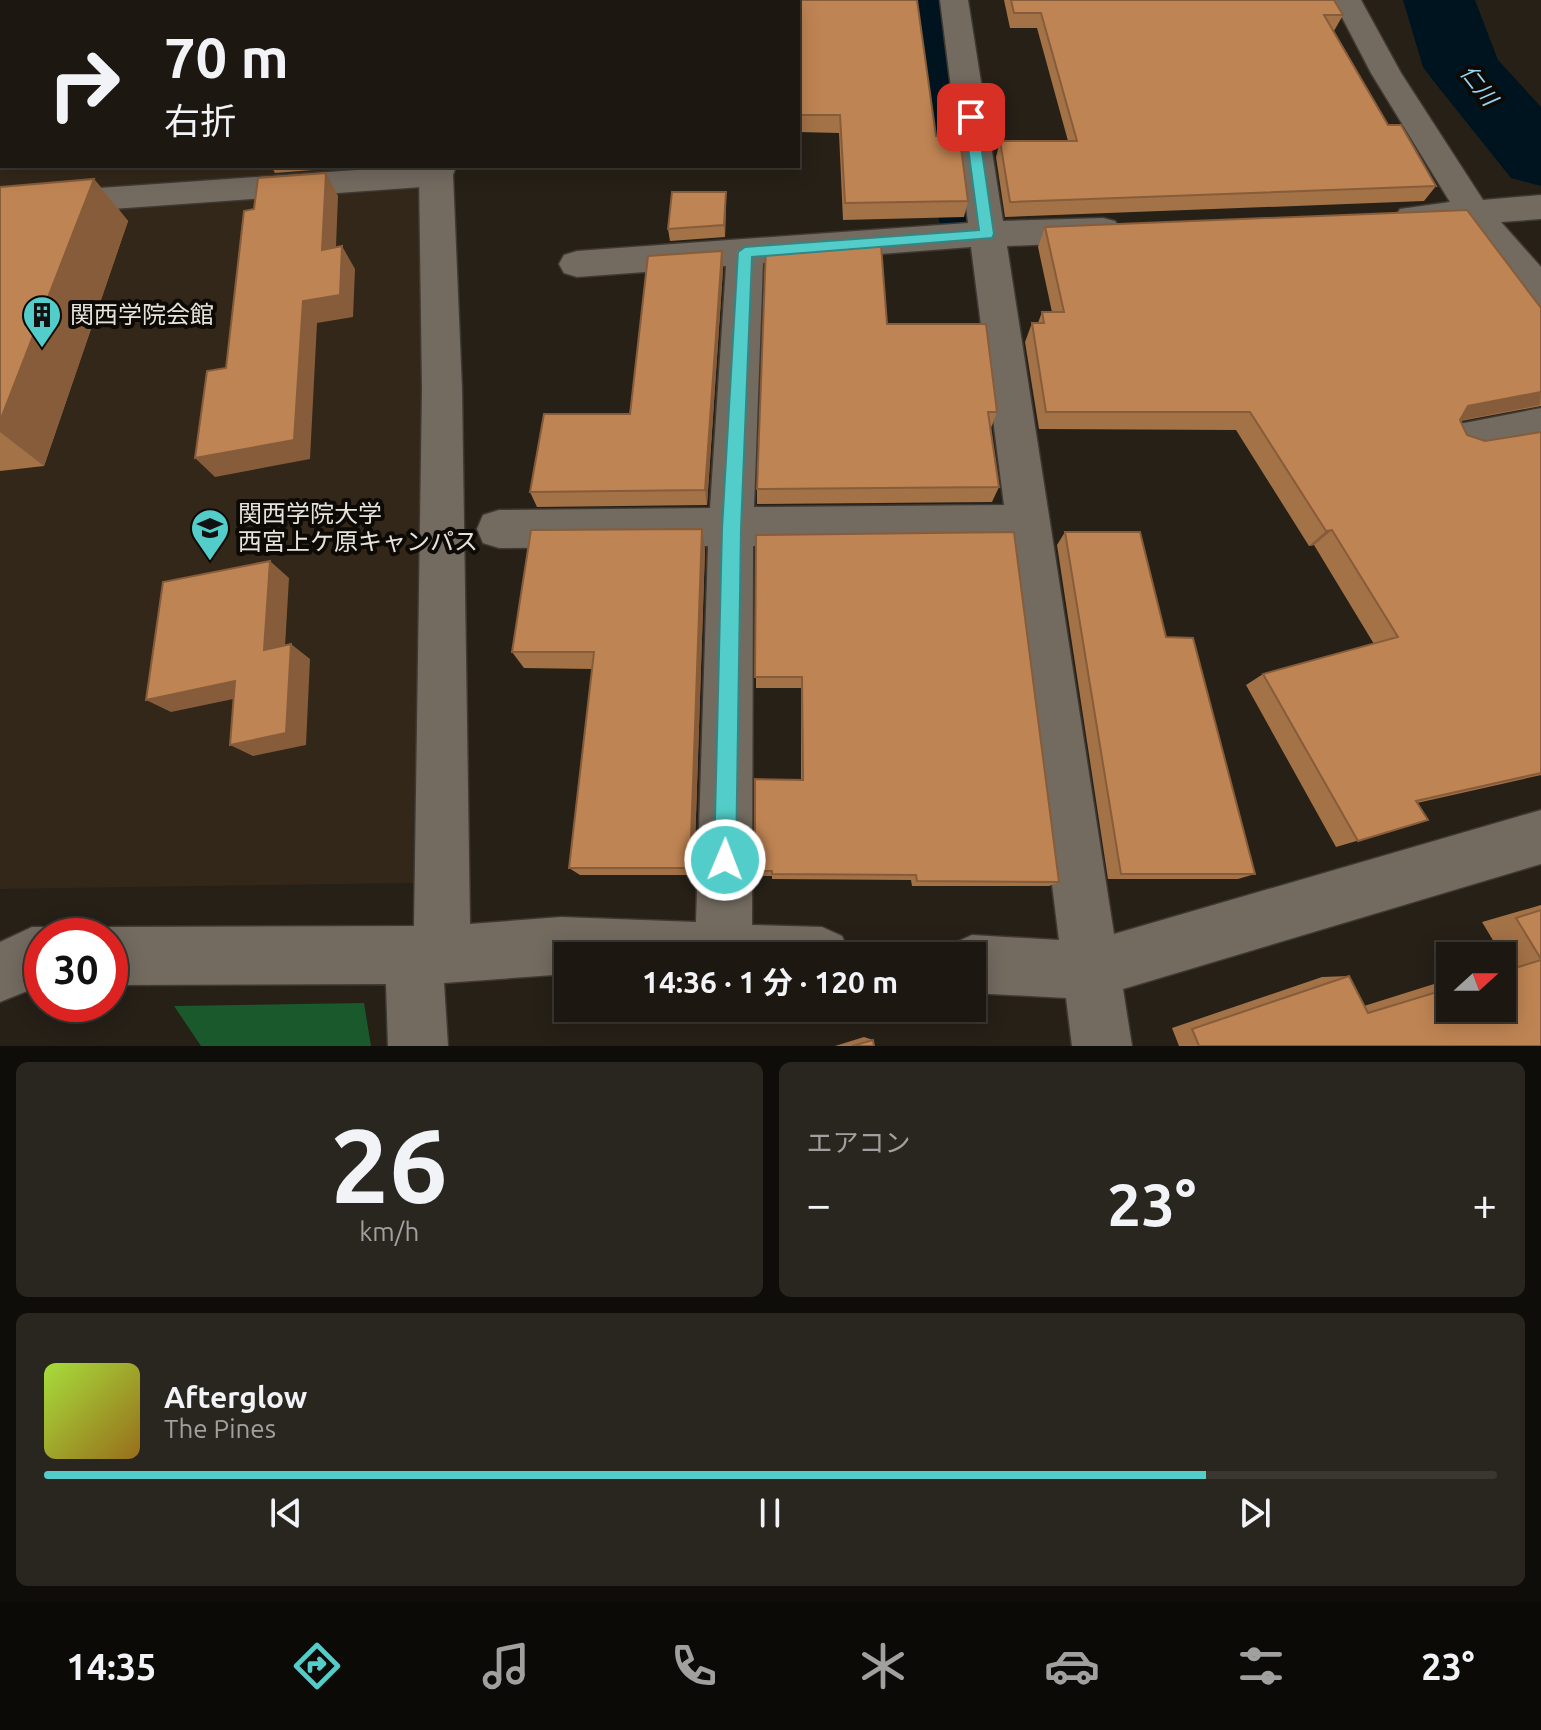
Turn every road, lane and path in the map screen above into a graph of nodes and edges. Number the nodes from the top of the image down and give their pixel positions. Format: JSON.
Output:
{"nodes":[{"id":1,"x":954,"y":0,"type":"edge"},
{"id":2,"x":1347,"y":0,"type":"edge"},
{"id":3,"x":438,"y":170,"type":"edge"},
{"id":4,"x":0,"y":206,"type":"edge"},
{"id":5,"x":1541,"y":207,"type":"edge"},
{"id":6,"x":1475,"y":214,"type":"junction"},
{"id":7,"x":1381,"y":218,"type":"edge"},
{"id":8,"x":1129,"y":228,"type":"edge"},
{"id":9,"x":987,"y":234,"type":"junction"},
{"id":10,"x":745,"y":252,"type":"junction"},
{"id":11,"x":577,"y":264,"type":"dead end"},
{"id":12,"x":1541,"y":292,"type":"edge"},
{"id":13,"x":1541,"y":425,"type":"edge"},
{"id":14,"x":1464,"y":438,"type":"edge"},
{"id":15,"x":1027,"y":524,"type":"junction"},
{"id":16,"x":499,"y":529,"type":"dead end"},
{"id":17,"x":731,"y":529,"type":"junction"},
{"id":18,"x":1541,"y":837,"type":"edge"},
{"id":19,"x":723,"y":942,"type":"edge"},
{"id":20,"x":554,"y":946,"type":"edge"},
{"id":21,"x":427,"y":955,"type":"junction"},
{"id":22,"x":128,"y":956,"type":"edge"},
{"id":23,"x":24,"y":960,"type":"edge"},
{"id":24,"x":986,"y":965,"type":"edge"},
{"id":25,"x":1089,"y":970,"type":"junction"},
{"id":26,"x":0,"y":973,"type":"edge"},
{"id":27,"x":418,"y":1046,"type":"edge"},
{"id":28,"x":1102,"y":1046,"type":"edge"}],
"edges":[{"from":1,"to":9,"type":"street"},
{"from":2,"to":6,"type":"street"},
{"from":3,"to":4,"type":"street"},
{"from":3,"to":21,"type":"street"},
{"from":5,"to":6,"type":"street"},
{"from":6,"to":7,"type":"street"},
{"from":6,"to":12,"type":"street"},
{"from":8,"to":9,"type":"street"},
{"from":9,"to":10,"type":"street"},
{"from":9,"to":15,"type":"street"},
{"from":10,"to":11,"type":"street"},
{"from":10,"to":17,"type":"street"},
{"from":13,"to":14,"type":"street"},
{"from":15,"to":17,"type":"street"},
{"from":15,"to":25,"type":"street"},
{"from":16,"to":17,"type":"street"},
{"from":17,"to":19,"type":"street"},
{"from":18,"to":25,"type":"street"},
{"from":20,"to":21,"type":"street"},
{"from":21,"to":22,"type":"street"},
{"from":21,"to":27,"type":"street"},
{"from":23,"to":26,"type":"street"},
{"from":24,"to":25,"type":"street"},
{"from":25,"to":28,"type":"street"}]}
